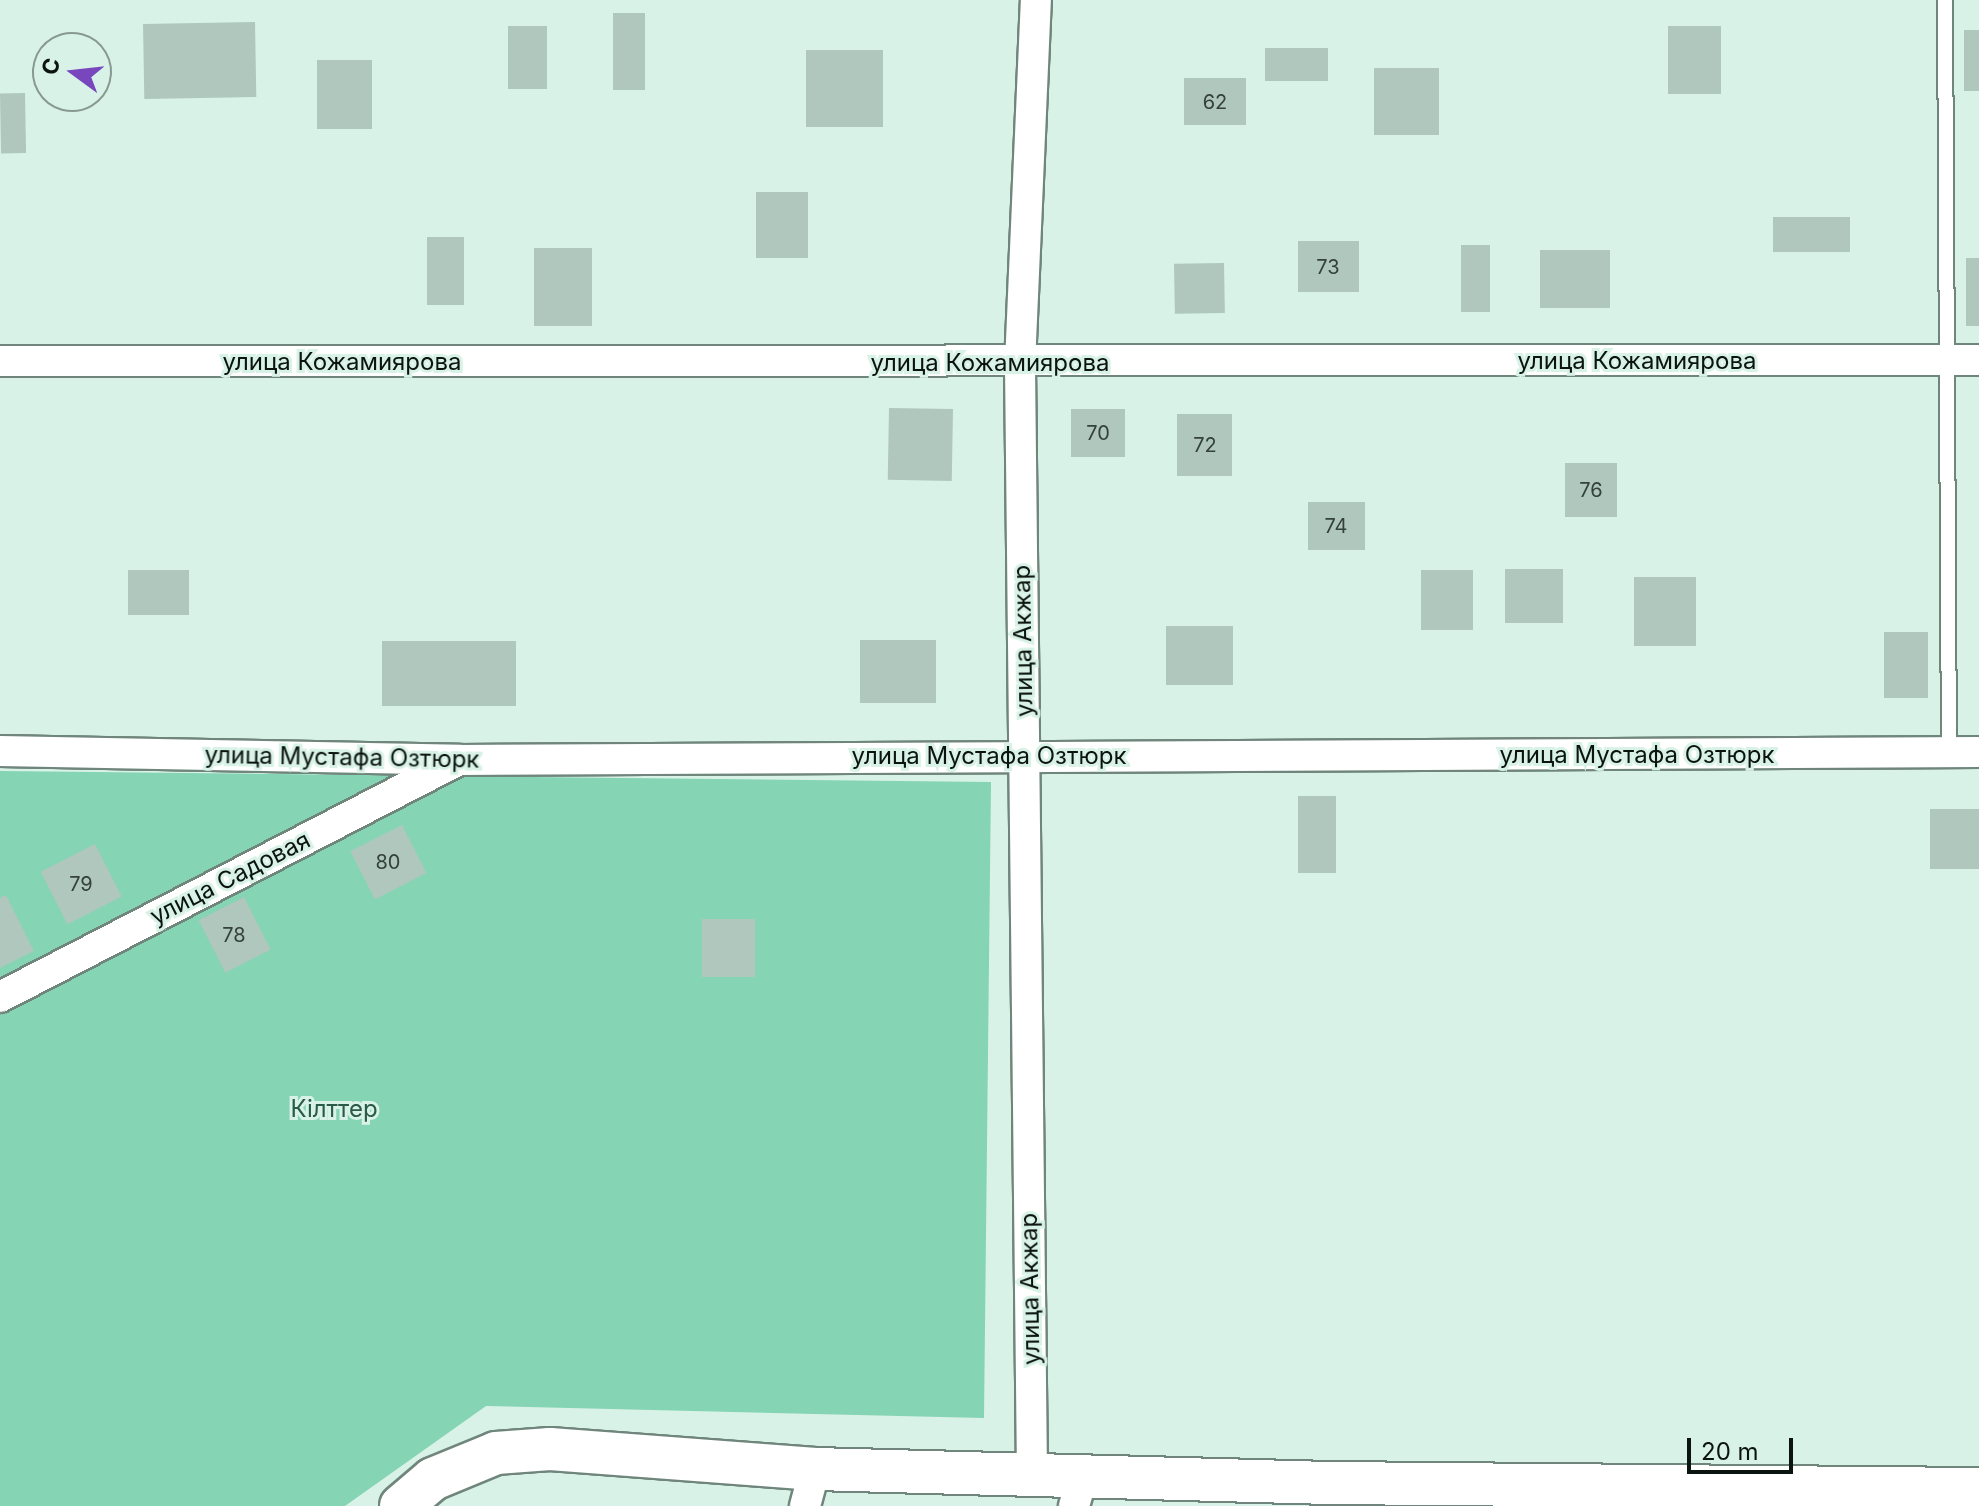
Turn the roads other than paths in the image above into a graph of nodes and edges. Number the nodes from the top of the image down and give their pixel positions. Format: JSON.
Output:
{"nodes":[{"id":1,"x":1036,"y":0,"type":"edge"},
{"id":2,"x":1945,"y":0,"type":"edge"},
{"id":3,"x":1946,"y":360,"type":"junction"},
{"id":4,"x":1979,"y":360,"type":"edge"},
{"id":5,"x":0,"y":361,"type":"edge"},
{"id":6,"x":1020,"y":364,"type":"junction"},
{"id":7,"x":0,"y":751,"type":"edge"},
{"id":8,"x":1979,"y":752,"type":"edge"},
{"id":9,"x":1949,"y":753,"type":"junction"},
{"id":10,"x":1024,"y":755,"type":"junction"},
{"id":11,"x":460,"y":760,"type":"junction"},
{"id":12,"x":0,"y":997,"type":"edge"},
{"id":13,"x":1032,"y":1474,"type":"junction"},
{"id":14,"x":810,"y":1488,"type":"edge"},
{"id":15,"x":1979,"y":1489,"type":"edge"},
{"id":16,"x":1078,"y":1490,"type":"edge"},
{"id":17,"x":1327,"y":1494,"type":"edge"},
{"id":18,"x":1843,"y":1499,"type":"edge"},
{"id":19,"x":401,"y":1506,"type":"edge"}],
"edges":[{"from":1,"to":6,"type":"street","name":"улица Акжар"},
{"from":2,"to":3,"type":"lane"},
{"from":3,"to":4,"type":"street","name":"улица Кожамиярова"},
{"from":3,"to":6,"type":"street","name":"улица Кожамиярова"},
{"from":3,"to":9,"type":"lane"},
{"from":5,"to":6,"type":"street","name":"улица Кожамиярова"},
{"from":6,"to":10,"type":"street","name":"улица Акжар"},
{"from":7,"to":11,"type":"street","name":"улица Мустафа Озтюрк"},
{"from":8,"to":9,"type":"street","name":"улица Мустафа Озтюрк"},
{"from":9,"to":10,"type":"street","name":"улица Мустафа Озтюрк"},
{"from":10,"to":11,"type":"street","name":"улица Мустафа Озтюрк"},
{"from":10,"to":13,"type":"street","name":"улица Акжар"},
{"from":11,"to":12,"type":"street","name":"улица Садовая"},
{"from":13,"to":14,"type":"street"},
{"from":13,"to":16,"type":"street"},
{"from":14,"to":19,"type":"street"},
{"from":15,"to":18,"type":"street"},
{"from":16,"to":17,"type":"street"},
{"from":17,"to":18,"type":"street"}]}
